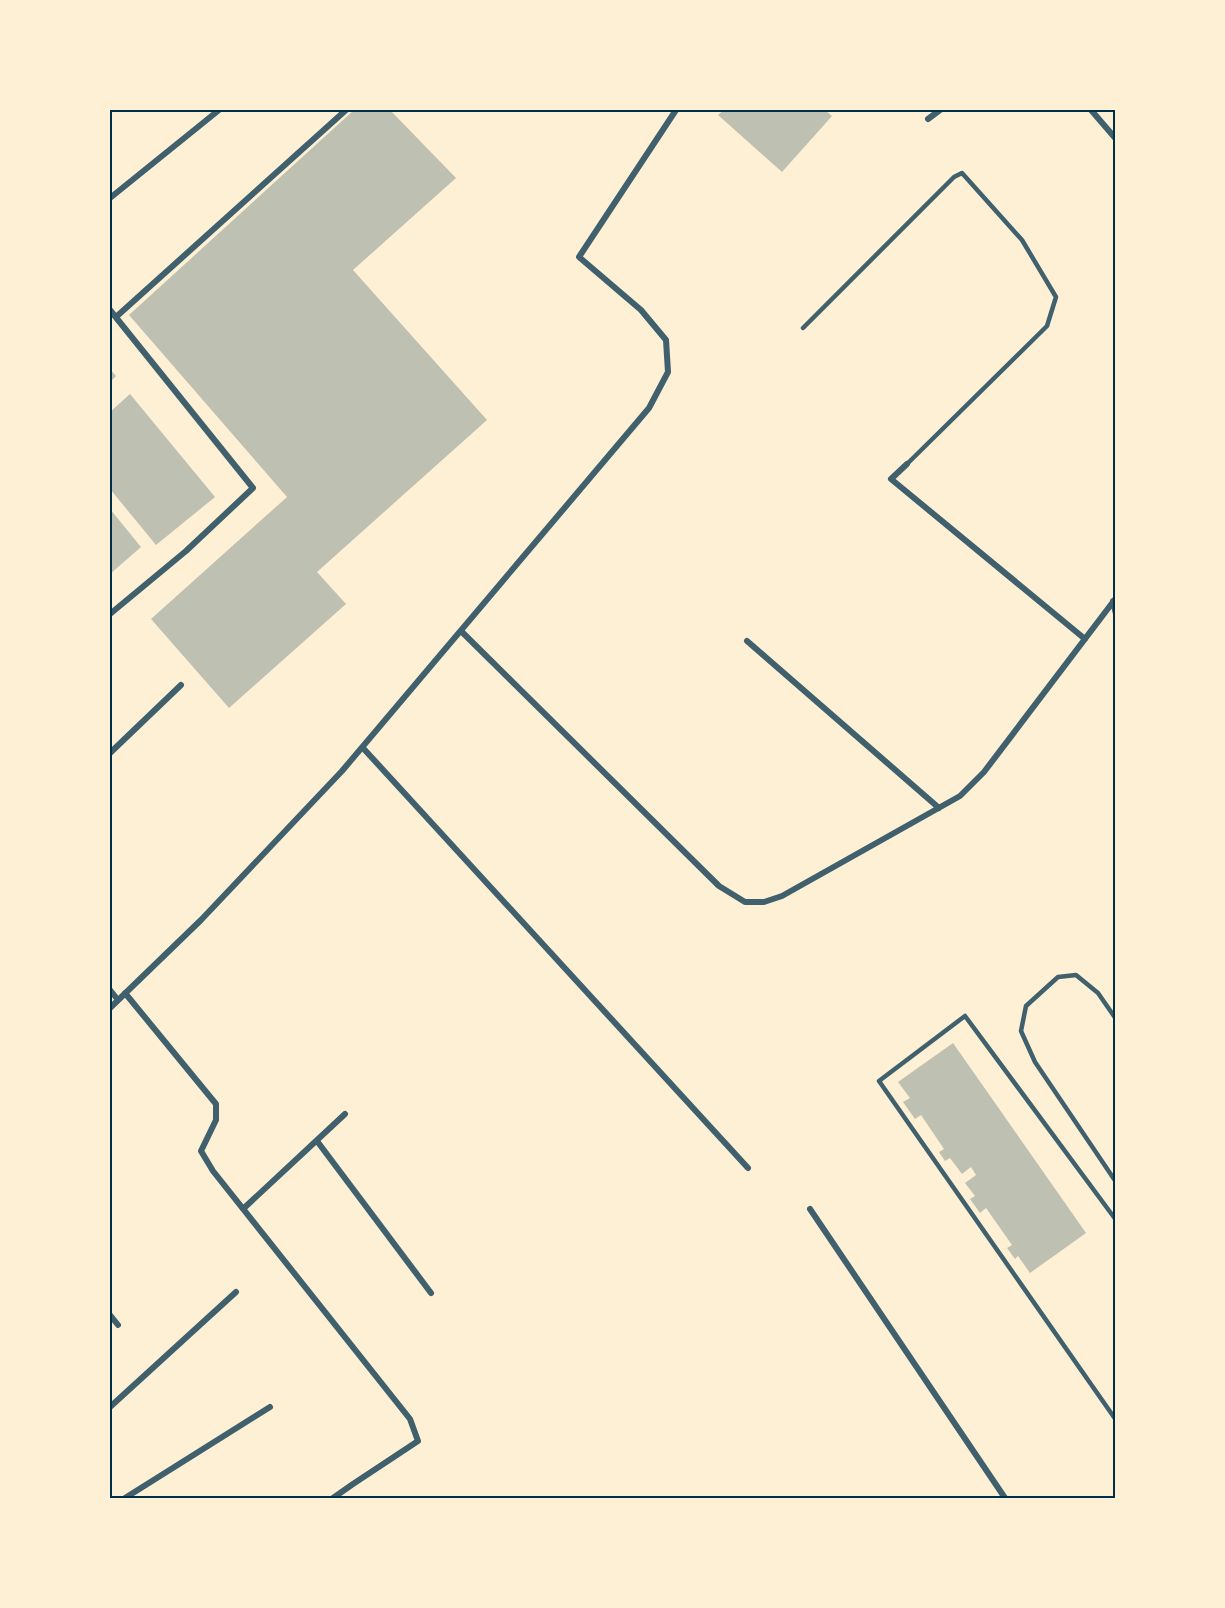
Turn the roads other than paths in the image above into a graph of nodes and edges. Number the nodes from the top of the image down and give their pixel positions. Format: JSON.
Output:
{"nodes":[{"id":1,"x":219,"y":110,"type":"edge"},
{"id":2,"x":346,"y":110,"type":"edge"},
{"id":3,"x":676,"y":110,"type":"edge"},
{"id":4,"x":940,"y":110,"type":"edge"},
{"id":5,"x":1091,"y":110,"type":"edge"},
{"id":6,"x":927,"y":119,"type":"dead end"},
{"id":7,"x":1116,"y":139,"type":"edge"},
{"id":8,"x":110,"y":198,"type":"edge"},
{"id":9,"x":110,"y":310,"type":"edge"},
{"id":10,"x":116,"y":317,"type":"junction"},
{"id":11,"x":803,"y":328,"type":"dead end"},
{"id":12,"x":907,"y":464,"type":"joint"},
{"id":13,"x":1115,"y":601,"type":"edge"},
{"id":14,"x":110,"y":614,"type":"edge"},
{"id":15,"x":1116,"y":614,"type":"edge"},
{"id":16,"x":461,"y":631,"type":"junction"},
{"id":17,"x":1084,"y":639,"type":"junction"},
{"id":18,"x":747,"y":641,"type":"dead end"},
{"id":19,"x":181,"y":685,"type":"dead end"},
{"id":20,"x":363,"y":748,"type":"junction"},
{"id":21,"x":110,"y":753,"type":"edge"},
{"id":22,"x":939,"y":808,"type":"junction"},
{"id":23,"x":110,"y":990,"type":"edge"},
{"id":24,"x":125,"y":993,"type":"junction"},
{"id":25,"x":118,"y":1000,"type":"junction"},
{"id":26,"x":110,"y":1008,"type":"edge"},
{"id":27,"x":1116,"y":1019,"type":"edge"},
{"id":28,"x":345,"y":1114,"type":"dead end"},
{"id":29,"x":317,"y":1141,"type":"junction"},
{"id":30,"x":748,"y":1167,"type":"dead end"},
{"id":31,"x":1116,"y":1182,"type":"edge"},
{"id":32,"x":243,"y":1209,"type":"junction"},
{"id":33,"x":810,"y":1209,"type":"dead end"},
{"id":34,"x":1116,"y":1220,"type":"edge"},
{"id":35,"x":236,"y":1292,"type":"dead end"},
{"id":36,"x":430,"y":1293,"type":"dead end"},
{"id":37,"x":110,"y":1315,"type":"edge"},
{"id":38,"x":118,"y":1325,"type":"dead end"},
{"id":39,"x":110,"y":1407,"type":"edge"},
{"id":40,"x":270,"y":1407,"type":"dead end"},
{"id":41,"x":1116,"y":1420,"type":"edge"},
{"id":42,"x":124,"y":1498,"type":"edge"},
{"id":43,"x":333,"y":1498,"type":"edge"},
{"id":44,"x":1005,"y":1498,"type":"edge"}],
"edges":[{"from":1,"to":8,"type":"street"},
{"from":2,"to":10,"type":"street"},
{"from":3,"to":16,"type":"street"},
{"from":4,"to":6,"type":"street"},
{"from":5,"to":7,"type":"street"},
{"from":9,"to":10,"type":"street"},
{"from":10,"to":14,"type":"street"},
{"from":11,"to":12,"type":"lane"},
{"from":12,"to":17,"type":"street"},
{"from":13,"to":15,"type":"street"},
{"from":13,"to":17,"type":"street"},
{"from":16,"to":20,"type":"street"},
{"from":16,"to":22,"type":"street"},
{"from":17,"to":22,"type":"street"},
{"from":18,"to":22,"type":"street"},
{"from":19,"to":21,"type":"street"},
{"from":20,"to":24,"type":"street"},
{"from":20,"to":30,"type":"street"},
{"from":23,"to":25,"type":"street"},
{"from":24,"to":25,"type":"street"},
{"from":24,"to":32,"type":"street"},
{"from":25,"to":26,"type":"street"},
{"from":27,"to":31,"type":"lane"},
{"from":28,"to":29,"type":"street"},
{"from":29,"to":32,"type":"street"},
{"from":29,"to":36,"type":"street"},
{"from":32,"to":43,"type":"street"},
{"from":33,"to":44,"type":"street"},
{"from":34,"to":41,"type":"lane"},
{"from":35,"to":39,"type":"street"},
{"from":37,"to":38,"type":"street"},
{"from":40,"to":42,"type":"street"}]}
